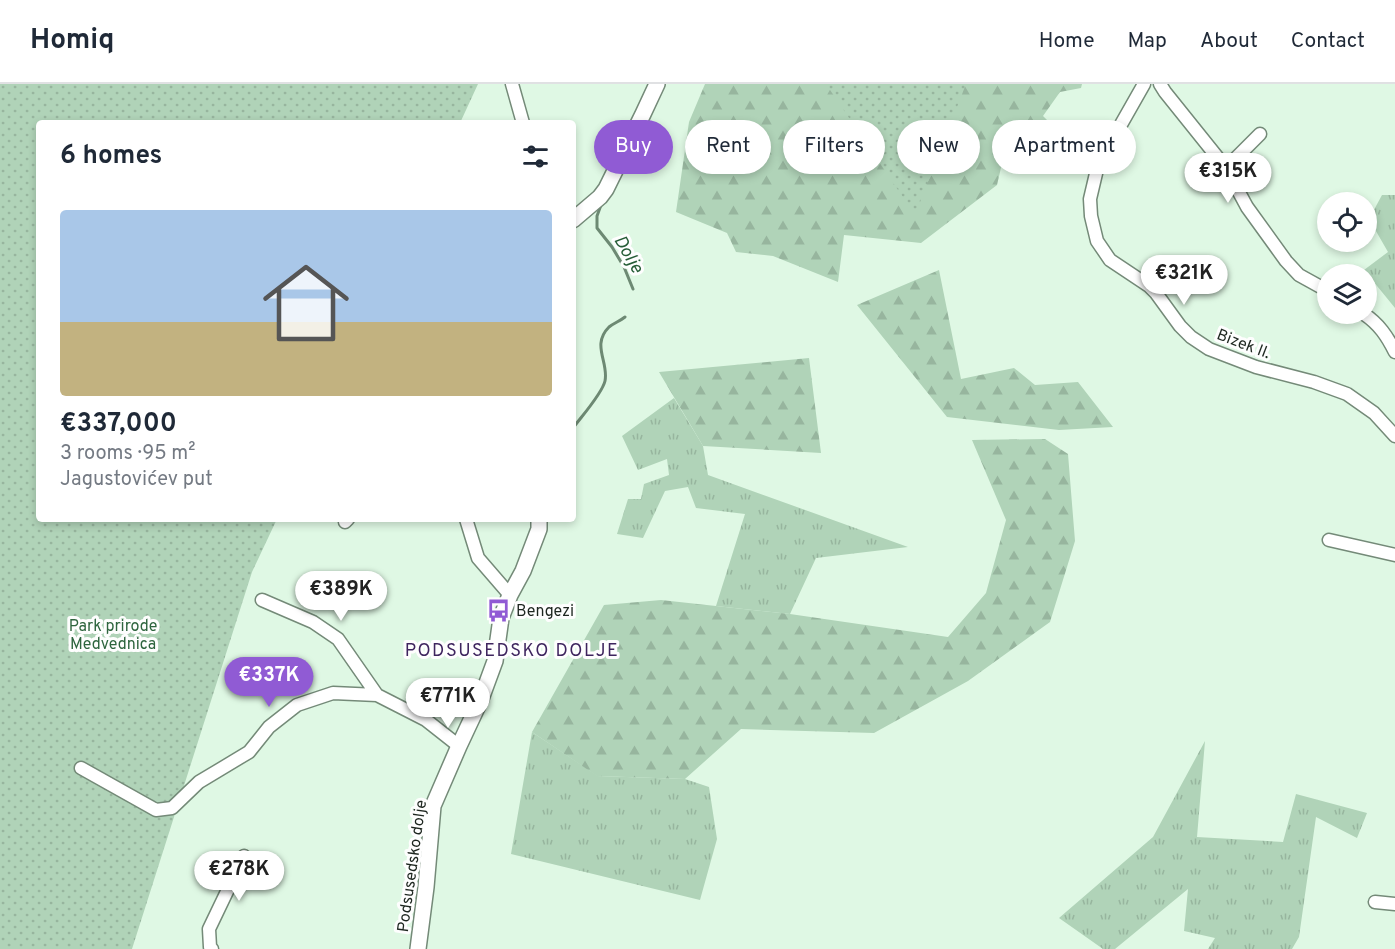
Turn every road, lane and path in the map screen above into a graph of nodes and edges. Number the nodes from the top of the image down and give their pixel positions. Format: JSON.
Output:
{"nodes":[{"id":1,"x":513,"y":84,"type":"edge"},
{"id":2,"x":657,"y":84,"type":"edge"},
{"id":3,"x":1144,"y":84,"type":"edge"},
{"id":4,"x":1160,"y":84,"type":"edge"},
{"id":5,"x":522,"y":120,"type":"edge"},
{"id":6,"x":1260,"y":134,"type":"dead end"},
{"id":7,"x":1226,"y":168,"type":"junction"},
{"id":8,"x":576,"y":217,"type":"edge"},
{"id":9,"x":1317,"y":285,"type":"edge"},
{"id":10,"x":1376,"y":324,"type":"edge"},
{"id":11,"x":1395,"y":352,"type":"edge"},
{"id":12,"x":1395,"y":436,"type":"edge"},
{"id":13,"x":467,"y":522,"type":"edge"},
{"id":14,"x":539,"y":522,"type":"edge"},
{"id":15,"x":1329,"y":540,"type":"dead end"},
{"id":16,"x":1395,"y":555,"type":"edge"},
{"id":17,"x":510,"y":596,"type":"junction"},
{"id":18,"x":262,"y":600,"type":"dead end"},
{"id":19,"x":377,"y":695,"type":"junction"},
{"id":20,"x":459,"y":746,"type":"junction"},
{"id":21,"x":81,"y":768,"type":"dead end"},
{"id":22,"x":244,"y":856,"type":"dead end"},
{"id":23,"x":1375,"y":902,"type":"dead end"},
{"id":24,"x":1395,"y":904,"type":"edge"},
{"id":25,"x":212,"y":949,"type":"edge"},
{"id":26,"x":417,"y":949,"type":"edge"}],
"edges":[{"from":1,"to":5,"type":"street"},
{"from":2,"to":8,"type":"street"},
{"from":3,"to":12,"type":"street","name":"Bizek II."},
{"from":4,"to":7,"type":"street"},
{"from":6,"to":7,"type":"street"},
{"from":7,"to":9,"type":"street"},
{"from":10,"to":11,"type":"street"},
{"from":13,"to":17,"type":"street"},
{"from":14,"to":17,"type":"street","name":"Podsusedsko dolje"},
{"from":15,"to":16,"type":"street"},
{"from":17,"to":20,"type":"street","name":"Podsusedsko dolje"},
{"from":18,"to":19,"type":"street"},
{"from":19,"to":20,"type":"street"},
{"from":19,"to":21,"type":"street"},
{"from":20,"to":26,"type":"street","name":"Podsusedsko dolje"},
{"from":22,"to":25,"type":"street"},
{"from":23,"to":24,"type":"street"}]}
